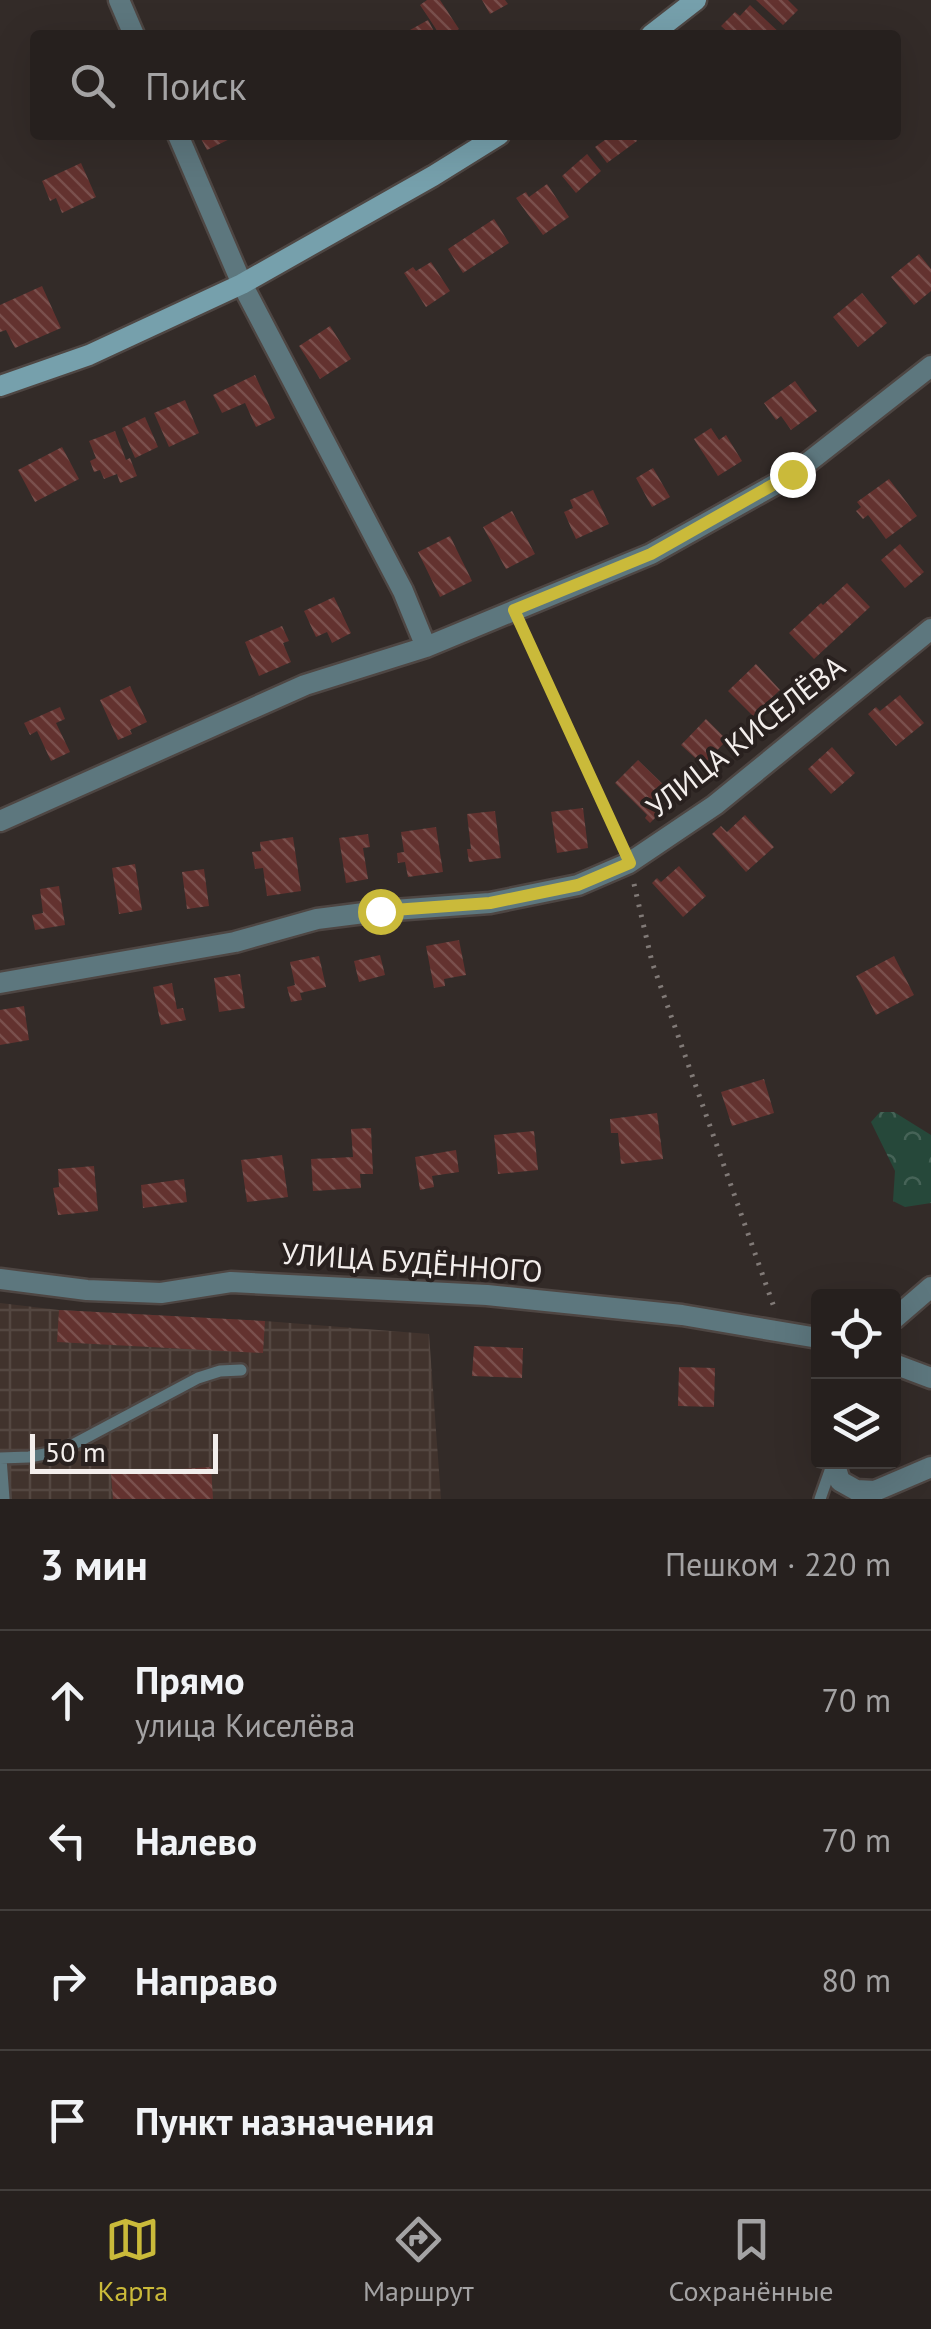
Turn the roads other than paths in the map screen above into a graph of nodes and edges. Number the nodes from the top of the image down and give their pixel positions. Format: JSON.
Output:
{"nodes":[{"id":1,"x":119,"y":0,"type":"edge"},
{"id":2,"x":696,"y":0,"type":"edge"},
{"id":3,"x":132,"y":30,"type":"edge"},
{"id":4,"x":657,"y":30,"type":"edge"},
{"id":5,"x":180,"y":140,"type":"edge"},
{"id":6,"x":491,"y":140,"type":"edge"},
{"id":7,"x":242,"y":284,"type":"junction"},
{"id":8,"x":931,"y":366,"type":"edge"},
{"id":9,"x":0,"y":386,"type":"edge"},
{"id":10,"x":931,"y":628,"type":"edge"},
{"id":11,"x":426,"y":647,"type":"junction"},
{"id":12,"x":0,"y":821,"type":"edge"},
{"id":13,"x":0,"y":983,"type":"edge"},
{"id":14,"x":0,"y":1280,"type":"edge"},
{"id":15,"x":931,"y":1287,"type":"edge"},
{"id":16,"x":901,"y":1313,"type":"edge"},
{"id":17,"x":811,"y":1337,"type":"edge"},
{"id":18,"x":901,"y":1367,"type":"edge"},
{"id":19,"x":241,"y":1370,"type":"dead end"},
{"id":20,"x":931,"y":1378,"type":"edge"},
{"id":21,"x":0,"y":1458,"type":"edge"},
{"id":22,"x":931,"y":1468,"type":"edge"},
{"id":23,"x":831,"y":1469,"type":"edge"},
{"id":24,"x":836,"y":1469,"type":"edge"},
{"id":25,"x":4,"y":1499,"type":"edge"},
{"id":26,"x":820,"y":1499,"type":"edge"}],
"edges":[{"from":1,"to":3,"type":"street"},
{"from":2,"to":4,"type":"street"},
{"from":5,"to":7,"type":"street"},
{"from":6,"to":7,"type":"street"},
{"from":7,"to":9,"type":"street"},
{"from":7,"to":11,"type":"street"},
{"from":8,"to":11,"type":"street"},
{"from":10,"to":13,"type":"street","name":"УЛИЦА КИСЕЛЁВА"},
{"from":11,"to":12,"type":"street"},
{"from":14,"to":17,"type":"street","name":"УЛИЦА БУДЁННОГО"},
{"from":15,"to":16,"type":"street"},
{"from":18,"to":20,"type":"street"},
{"from":19,"to":21,"type":"lane"},
{"from":21,"to":25,"type":"lane"},
{"from":22,"to":24,"type":"street"},
{"from":23,"to":26,"type":"lane"}]}
